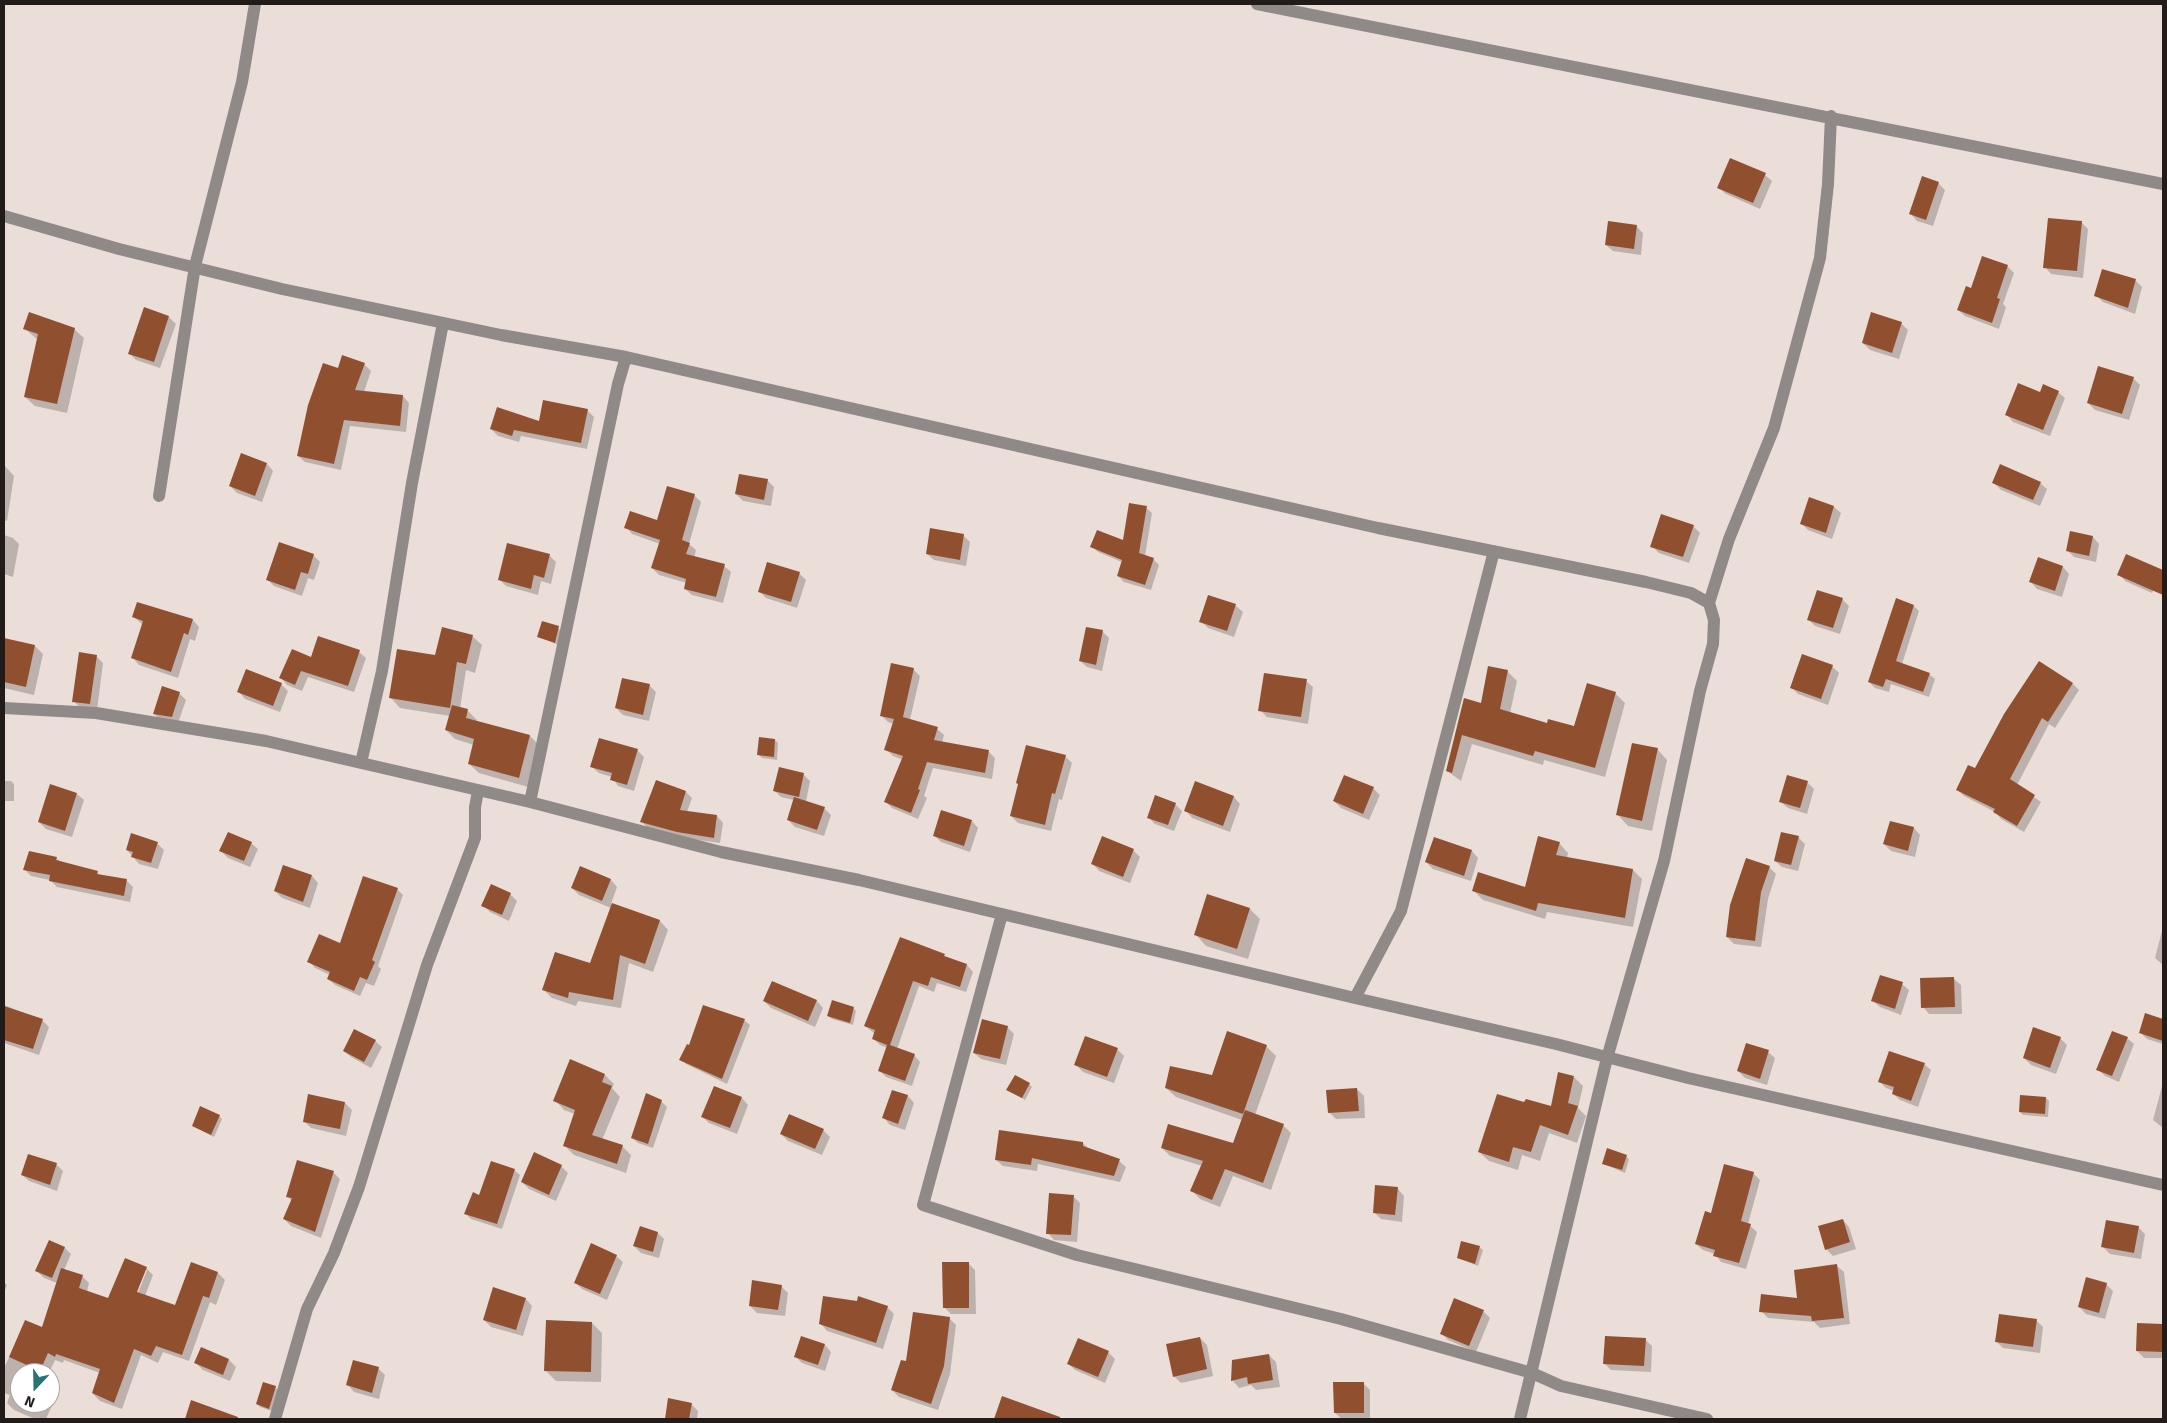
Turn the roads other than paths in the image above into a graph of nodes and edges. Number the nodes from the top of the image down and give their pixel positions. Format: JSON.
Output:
{"nodes":[{"id":1,"x":256,"y":4,"type":"edge"},
{"id":2,"x":1257,"y":4,"type":"edge"},
{"id":3,"x":1831,"y":116,"type":"junction"},
{"id":4,"x":2163,"y":184,"type":"edge"},
{"id":5,"x":4,"y":216,"type":"edge"},
{"id":6,"x":195,"y":266,"type":"junction"},
{"id":7,"x":443,"y":323,"type":"junction"},
{"id":8,"x":626,"y":357,"type":"junction"},
{"id":9,"x":159,"y":496,"type":"dead end"},
{"id":10,"x":1494,"y":551,"type":"junction"},
{"id":11,"x":1709,"y":603,"type":"junction"},
{"id":12,"x":4,"y":708,"type":"edge"},
{"id":13,"x":361,"y":764,"type":"junction"},
{"id":14,"x":478,"y":791,"type":"junction"},
{"id":15,"x":530,"y":802,"type":"junction"},
{"id":16,"x":1002,"y":914,"type":"junction"},
{"id":17,"x":1355,"y":998,"type":"junction"},
{"id":18,"x":1607,"y":1058,"type":"junction"},
{"id":19,"x":2163,"y":1185,"type":"edge"},
{"id":20,"x":1532,"y":1373,"type":"junction"},
{"id":21,"x":275,"y":1419,"type":"edge"},
{"id":22,"x":1520,"y":1419,"type":"edge"},
{"id":23,"x":1707,"y":1419,"type":"edge"}],
"edges":[{"from":1,"to":6,"type":"street"},
{"from":2,"to":3,"type":"street"},
{"from":3,"to":4,"type":"street"},
{"from":3,"to":11,"type":"street"},
{"from":5,"to":6,"type":"street"},
{"from":6,"to":7,"type":"street"},
{"from":6,"to":9,"type":"street"},
{"from":7,"to":8,"type":"street"},
{"from":7,"to":13,"type":"street"},
{"from":8,"to":10,"type":"street"},
{"from":8,"to":15,"type":"street"},
{"from":10,"to":11,"type":"street"},
{"from":10,"to":17,"type":"street"},
{"from":11,"to":18,"type":"street"},
{"from":12,"to":13,"type":"street"},
{"from":13,"to":14,"type":"street"},
{"from":14,"to":15,"type":"street"},
{"from":14,"to":21,"type":"street"},
{"from":15,"to":16,"type":"street"},
{"from":16,"to":17,"type":"street"},
{"from":16,"to":20,"type":"street"},
{"from":17,"to":18,"type":"street"},
{"from":18,"to":19,"type":"street"},
{"from":18,"to":20,"type":"street"},
{"from":20,"to":22,"type":"street"},
{"from":20,"to":23,"type":"street"}]}
